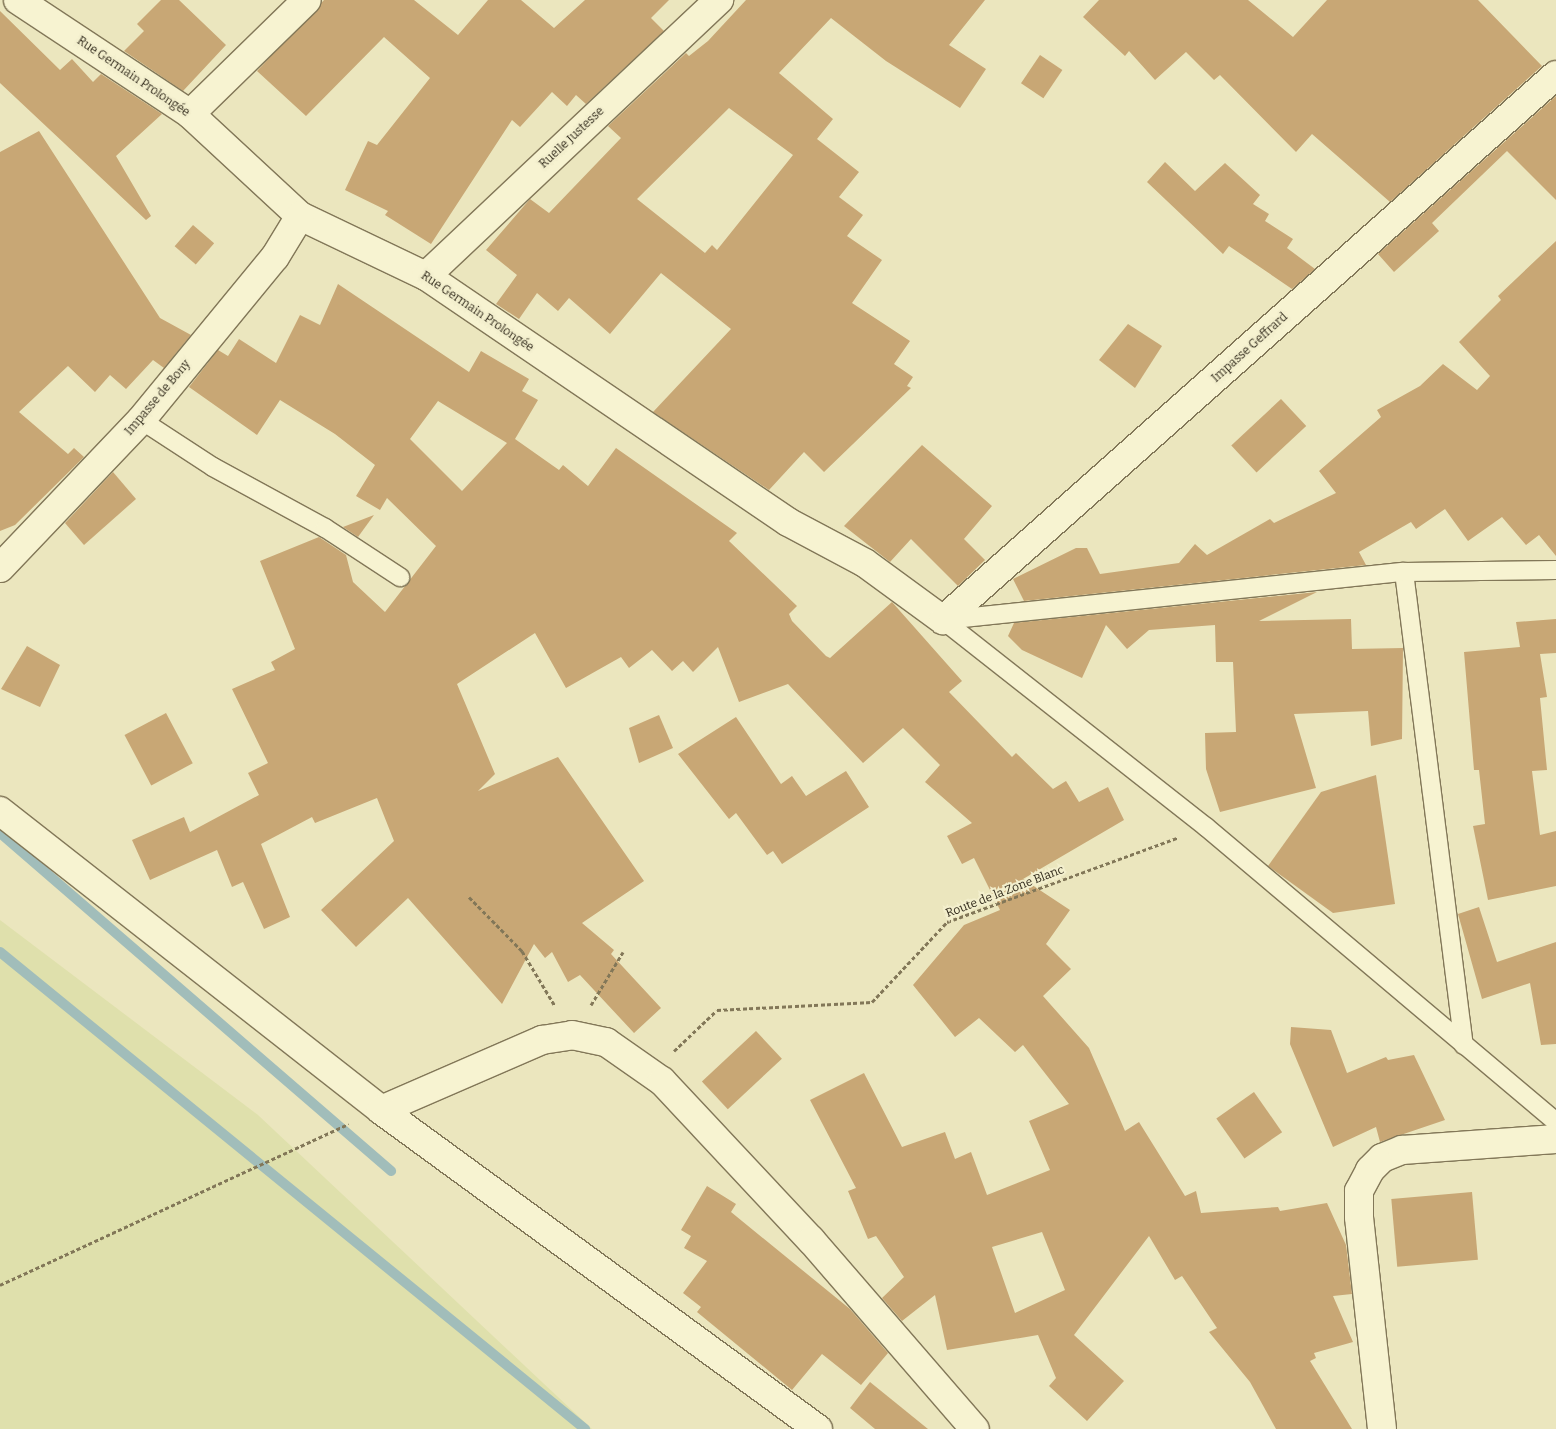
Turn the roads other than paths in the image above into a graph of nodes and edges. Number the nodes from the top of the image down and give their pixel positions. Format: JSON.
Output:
{"nodes":[{"id":1,"x":18,"y":0,"type":"edge"},
{"id":2,"x":307,"y":0,"type":"edge"},
{"id":3,"x":719,"y":0,"type":"edge"},
{"id":4,"x":1556,"y":75,"type":"edge"},
{"id":5,"x":190,"y":114,"type":"junction"},
{"id":6,"x":300,"y":216,"type":"junction"},
{"id":7,"x":426,"y":276,"type":"junction"},
{"id":8,"x":141,"y":420,"type":"junction"},
{"id":9,"x":0,"y":568,"type":"edge"},
{"id":10,"x":1556,"y":570,"type":"edge"},
{"id":11,"x":1404,"y":572,"type":"junction"},
{"id":12,"x":400,"y":578,"type":"dead end"},
{"id":13,"x":943,"y":620,"type":"junction"},
{"id":14,"x":0,"y":812,"type":"edge"},
{"id":15,"x":1464,"y":1045,"type":"junction"},
{"id":16,"x":370,"y":1115,"type":"junction"},
{"id":17,"x":1556,"y":1122,"type":"edge"},
{"id":18,"x":1556,"y":1139,"type":"edge"},
{"id":19,"x":818,"y":1429,"type":"edge"},
{"id":20,"x":975,"y":1429,"type":"edge"},
{"id":21,"x":1382,"y":1429,"type":"edge"}],
"edges":[{"from":1,"to":5,"type":"street","name":"Rue Germain Prolongée"},
{"from":2,"to":5,"type":"street"},
{"from":3,"to":7,"type":"street","name":"Ruelle Justesse"},
{"from":4,"to":13,"type":"street","name":"Impasse Geffrard"},
{"from":5,"to":6,"type":"street","name":"Rue Germain Prolongée"},
{"from":6,"to":7,"type":"street","name":"Rue Germain Prolongée"},
{"from":6,"to":8,"type":"street","name":"Impasse de Bony"},
{"from":7,"to":13,"type":"street","name":"Rue Germain Prolongée"},
{"from":8,"to":9,"type":"street","name":"Impasse de Bony"},
{"from":8,"to":12,"type":"lane"},
{"from":10,"to":11,"type":"lane"},
{"from":11,"to":13,"type":"lane"},
{"from":11,"to":15,"type":"lane"},
{"from":13,"to":15,"type":"lane"},
{"from":14,"to":16,"type":"street"},
{"from":15,"to":17,"type":"lane"},
{"from":16,"to":19,"type":"street"},
{"from":16,"to":20,"type":"street"},
{"from":18,"to":21,"type":"street"}]}
